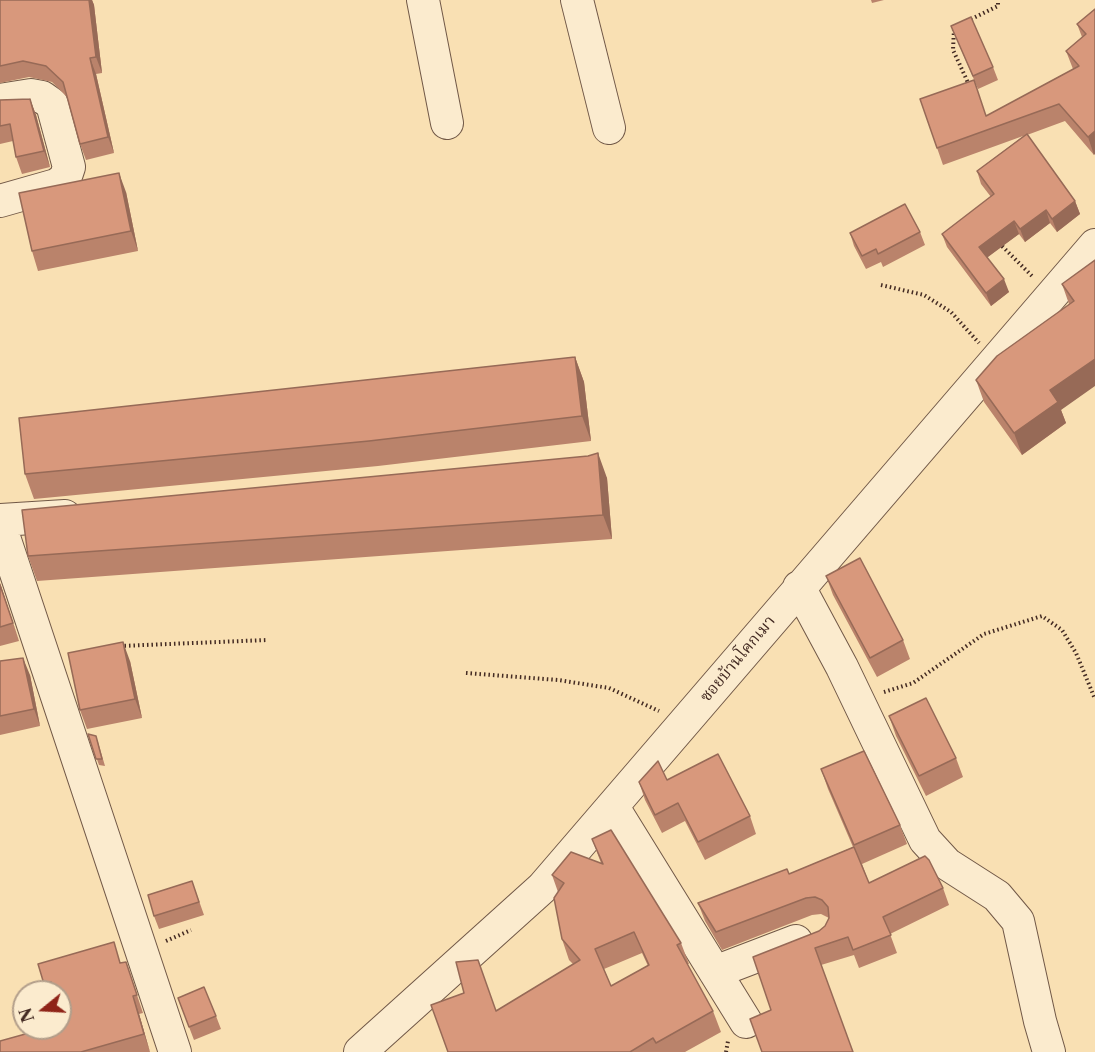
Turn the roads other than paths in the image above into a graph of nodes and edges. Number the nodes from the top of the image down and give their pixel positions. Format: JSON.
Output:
{"nodes":[{"id":1,"x":423,"y":0,"type":"edge"},
{"id":2,"x":577,"y":0,"type":"edge"},
{"id":3,"x":0,"y":100,"type":"edge"},
{"id":4,"x":447,"y":123,"type":"dead end"},
{"id":5,"x":609,"y":128,"type":"dead end"},
{"id":6,"x":0,"y":201,"type":"edge"},
{"id":7,"x":1095,"y":245,"type":"edge"},
{"id":8,"x":89,"y":513,"type":"edge"},
{"id":9,"x":0,"y":520,"type":"edge"},
{"id":10,"x":0,"y":525,"type":"edge"},
{"id":11,"x":799,"y":587,"type":"junction"},
{"id":12,"x":42,"y":654,"type":"junction"},
{"id":13,"x":10,"y":660,"type":"edge"},
{"id":14,"x":613,"y":807,"type":"junction"},
{"id":15,"x":818,"y":933,"type":"edge"},
{"id":16,"x":715,"y":972,"type":"junction"},
{"id":17,"x":746,"y":1022,"type":"dead end"},
{"id":18,"x":175,"y":1052,"type":"edge"},
{"id":19,"x":360,"y":1052,"type":"edge"},
{"id":20,"x":1049,"y":1052,"type":"edge"}],
"edges":[{"from":1,"to":4,"type":"street"},
{"from":2,"to":5,"type":"street"},
{"from":3,"to":6,"type":"street"},
{"from":7,"to":11,"type":"street","name":"ซอยบ้านโคกเมา"},
{"from":8,"to":9,"type":"street"},
{"from":10,"to":12,"type":"street"},
{"from":11,"to":14,"type":"street","name":"ซอยบ้านโคกเมา"},
{"from":11,"to":20,"type":"street"},
{"from":12,"to":13,"type":"street"},
{"from":12,"to":18,"type":"street"},
{"from":14,"to":16,"type":"street"},
{"from":14,"to":19,"type":"street","name":"ซอยบ้านโคกเมา"},
{"from":15,"to":16,"type":"street"},
{"from":16,"to":17,"type":"street"}]}
